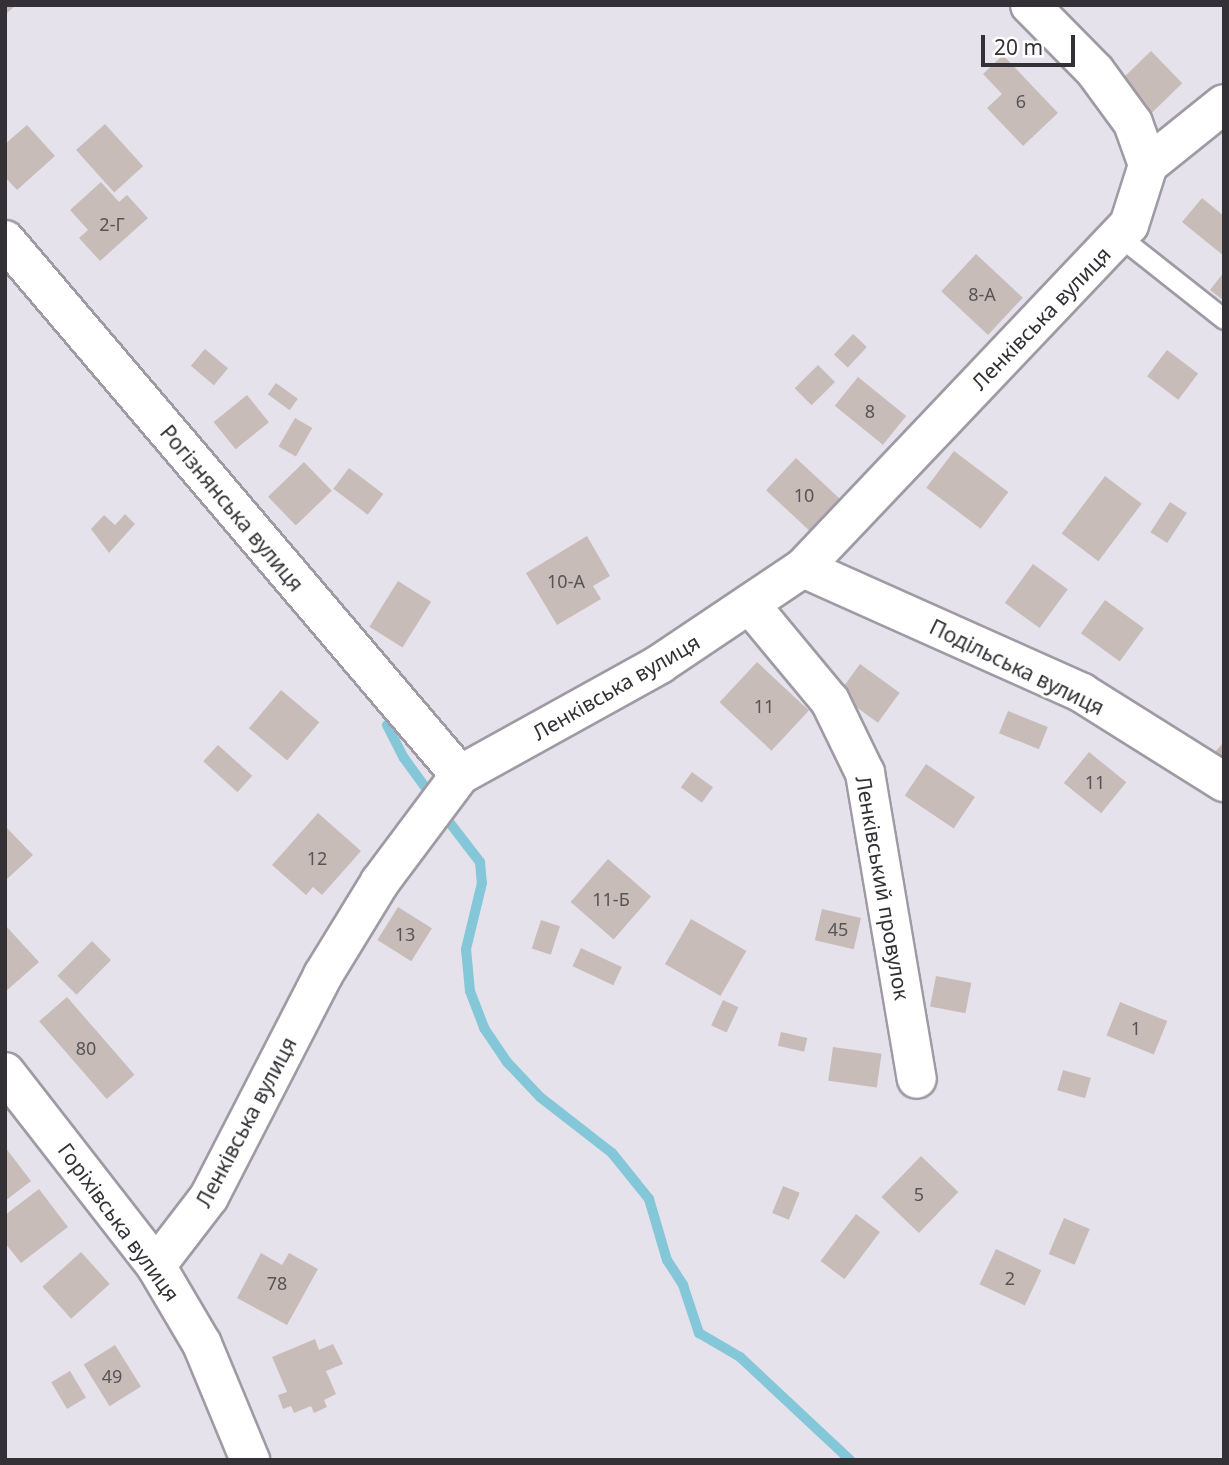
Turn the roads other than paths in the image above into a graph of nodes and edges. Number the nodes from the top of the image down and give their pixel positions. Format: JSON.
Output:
{"nodes":[{"id":1,"x":1030,"y":5,"type":"edge"},
{"id":2,"x":1224,"y":104,"type":"edge"},
{"id":3,"x":1148,"y":165,"type":"junction"},
{"id":4,"x":1119,"y":236,"type":"junction"},
{"id":5,"x":5,"y":240,"type":"edge"},
{"id":6,"x":1224,"y":319,"type":"edge"},
{"id":7,"x":803,"y":568,"type":"junction"},
{"id":8,"x":751,"y":606,"type":"junction"},
{"id":9,"x":460,"y":775,"type":"junction"},
{"id":10,"x":1224,"y":782,"type":"edge"},
{"id":11,"x":5,"y":1072,"type":"edge"},
{"id":12,"x":917,"y":1079,"type":"dead end"},
{"id":13,"x":156,"y":1266,"type":"junction"},
{"id":14,"x":250,"y":1460,"type":"edge"}],
"edges":[{"from":1,"to":3,"type":"street"},
{"from":2,"to":3,"type":"street"},
{"from":3,"to":4,"type":"street","name":"Ленківська вулиця"},
{"from":4,"to":6,"type":"lane"},
{"from":4,"to":7,"type":"street","name":"Ленківська вулиця"},
{"from":5,"to":9,"type":"street","name":"Рогізнянська вулиця"},
{"from":7,"to":8,"type":"street","name":"Ленківська вулиця"},
{"from":7,"to":10,"type":"street","name":"Подільська вулиця"},
{"from":8,"to":9,"type":"street","name":"Ленківська вулиця"},
{"from":8,"to":12,"type":"street","name":"Ленківський провулок"},
{"from":9,"to":13,"type":"street","name":"Ленківська вулиця"},
{"from":11,"to":13,"type":"street","name":"Горіхівська вулиця"},
{"from":13,"to":14,"type":"street","name":"Горіхівська вулиця"}]}
